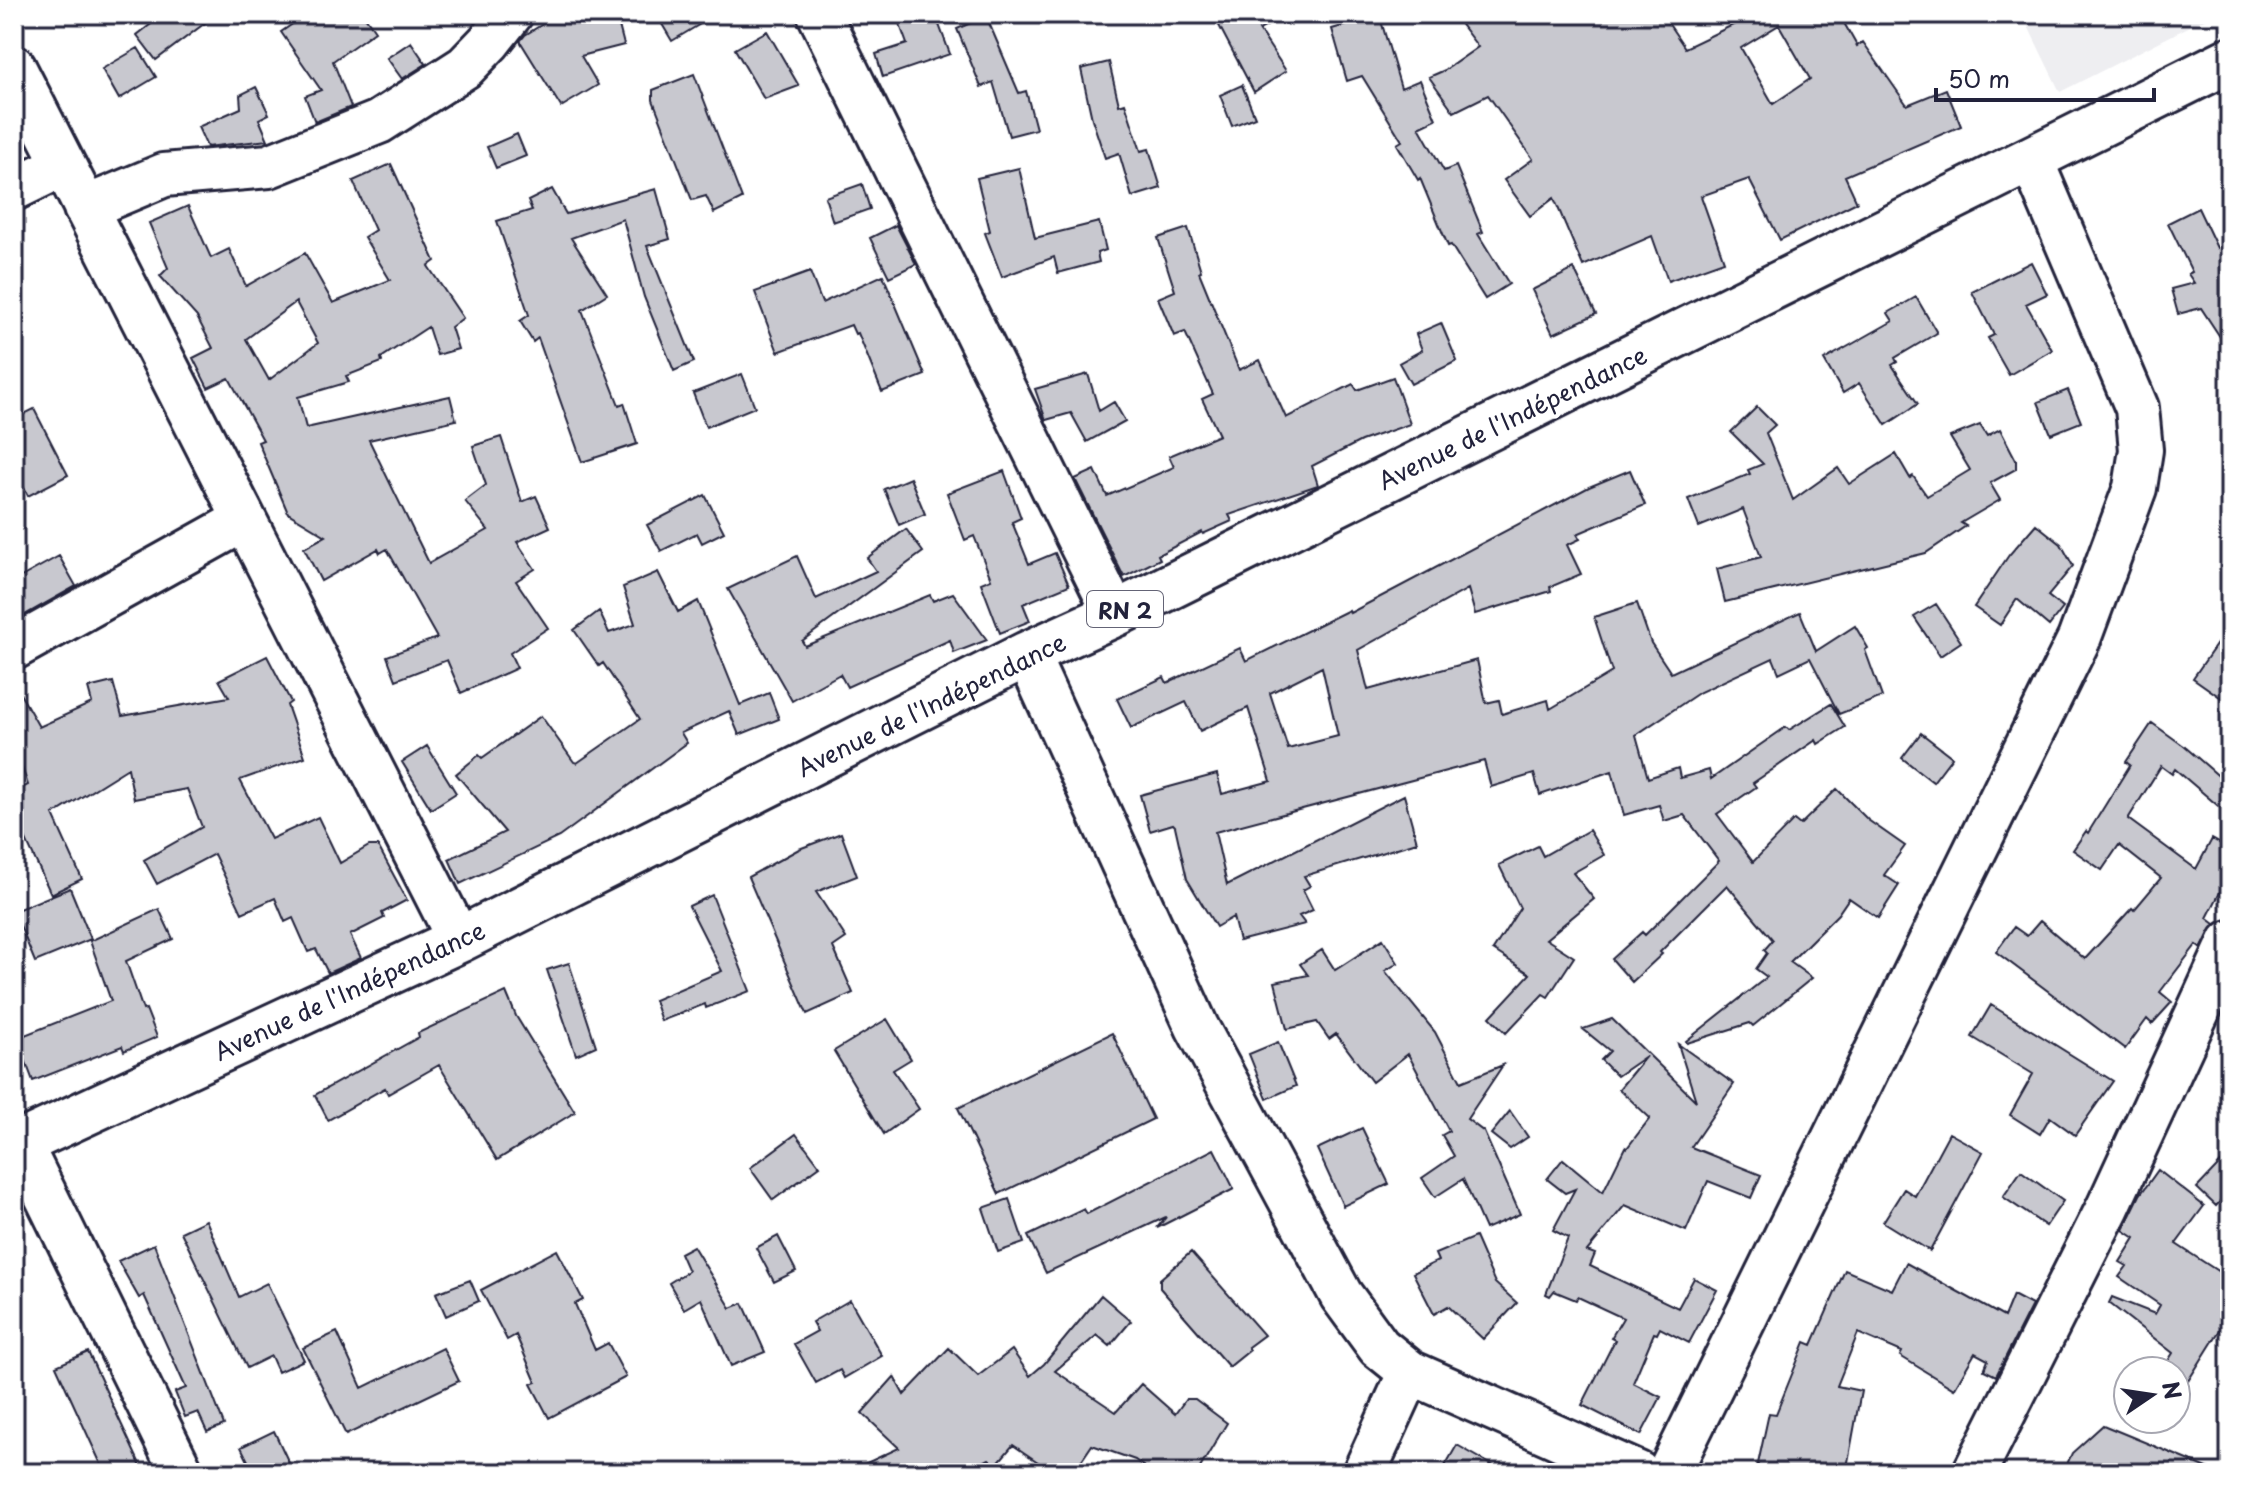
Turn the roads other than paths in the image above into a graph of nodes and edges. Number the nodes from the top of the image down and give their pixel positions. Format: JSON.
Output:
{"nodes":[{"id":1,"x":511,"y":14,"type":"edge"},
{"id":2,"x":819,"y":14,"type":"edge"},
{"id":3,"x":2230,"y":60,"type":"edge"},
{"id":4,"x":14,"y":67,"type":"edge"},
{"id":5,"x":2031,"y":159,"type":"junction"},
{"id":6,"x":63,"y":165,"type":"junction"},
{"id":7,"x":14,"y":189,"type":"edge"},
{"id":8,"x":85,"y":208,"type":"junction"},
{"id":9,"x":244,"y":520,"type":"junction"},
{"id":10,"x":1115,"y":614,"type":"junction"},
{"id":11,"x":14,"y":648,"type":"edge"},
{"id":12,"x":1027,"y":654,"type":"junction"},
{"id":13,"x":459,"y":940,"type":"junction"},
{"id":14,"x":2230,"y":942,"type":"edge"},
{"id":15,"x":17,"y":1145,"type":"edge"},
{"id":16,"x":1410,"y":1372,"type":"junction"},
{"id":17,"x":182,"y":1473,"type":"edge"},
{"id":18,"x":1364,"y":1473,"type":"edge"},
{"id":19,"x":1638,"y":1473,"type":"edge"},
{"id":20,"x":1669,"y":1473,"type":"edge"},
{"id":21,"x":1974,"y":1473,"type":"edge"}],
"edges":[{"from":1,"to":8,"type":"street"},
{"from":2,"to":10,"type":"street"},
{"from":3,"to":5,"type":"main road","name":"Avenue de l'Indépendance","number":"RN 2"},
{"from":4,"to":6,"type":"street"},
{"from":5,"to":10,"type":"main road","name":"Avenue de l'Indépendance","number":"RN 2"},
{"from":5,"to":20,"type":"street"},
{"from":6,"to":7,"type":"street"},
{"from":6,"to":8,"type":"street"},
{"from":8,"to":9,"type":"street"},
{"from":9,"to":11,"type":"street"},
{"from":9,"to":13,"type":"street"},
{"from":10,"to":12,"type":"main road","name":"Avenue de l'Indépendance","number":"RN 2"},
{"from":12,"to":13,"type":"main road","name":"Avenue de l'Indépendance","number":"RN 2"},
{"from":12,"to":16,"type":"street"},
{"from":13,"to":15,"type":"main road","name":"Avenue de l'Indépendance","number":"RN 2"},
{"from":14,"to":21,"type":"street"},
{"from":15,"to":17,"type":"street"},
{"from":16,"to":18,"type":"street"},
{"from":16,"to":19,"type":"street"}]}
